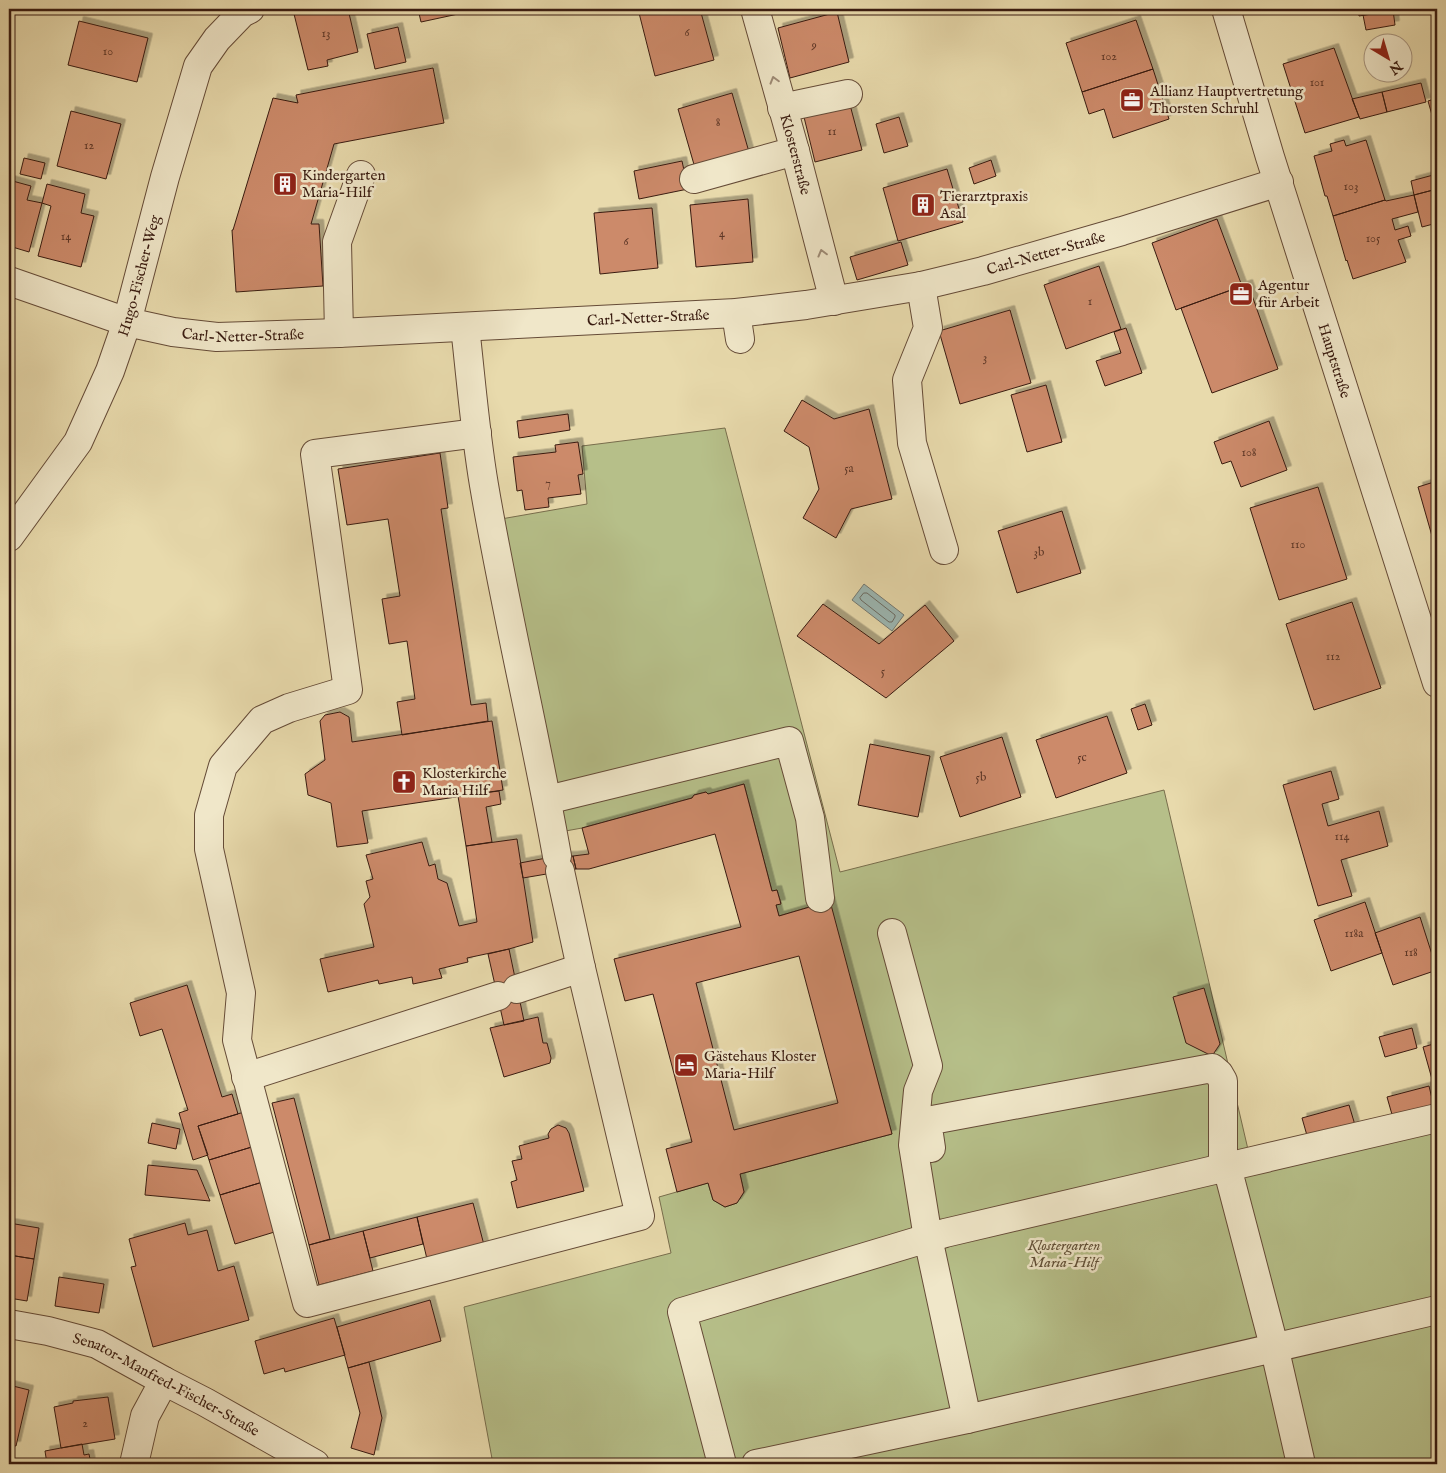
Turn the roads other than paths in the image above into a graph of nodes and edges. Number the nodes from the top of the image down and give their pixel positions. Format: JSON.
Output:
{"nodes":[{"id":1,"x":754,"y":9,"type":"edge"},
{"id":2,"x":1226,"y":9,"type":"edge"},
{"id":3,"x":244,"y":10,"type":"edge"},
{"id":4,"x":848,"y":94,"type":"dead end"},
{"id":5,"x":782,"y":108,"type":"junction"},
{"id":6,"x":795,"y":151,"type":"junction"},
{"id":7,"x":361,"y":174,"type":"dead end"},
{"id":8,"x":694,"y":179,"type":"dead end"},
{"id":9,"x":1279,"y":182,"type":"junction"},
{"id":10,"x":9,"y":281,"type":"edge"},
{"id":11,"x":921,"y":286,"type":"junction"},
{"id":12,"x":834,"y":301,"type":"junction"},
{"id":13,"x":127,"y":322,"type":"junction"},
{"id":14,"x":465,"y":327,"type":"junction"},
{"id":15,"x":339,"y":333,"type":"junction"},
{"id":16,"x":477,"y":433,"type":"junction"},
{"id":17,"x":9,"y":537,"type":"edge"},
{"id":18,"x":944,"y":550,"type":"dead end"},
{"id":19,"x":1437,"y":683,"type":"edge"},
{"id":20,"x":547,"y":800,"type":"junction"},
{"id":21,"x":820,"y":898,"type":"dead end"},
{"id":22,"x":892,"y":933,"type":"dead end"},
{"id":23,"x":580,"y":968,"type":"junction"},
{"id":24,"x":246,"y":1077,"type":"junction"},
{"id":25,"x":1437,"y":1118,"type":"edge"},
{"id":26,"x":1225,"y":1167,"type":"junction"},
{"id":27,"x":936,"y":1236,"type":"junction"},
{"id":28,"x":1437,"y":1310,"type":"edge"},
{"id":29,"x":9,"y":1324,"type":"edge"},
{"id":30,"x":1274,"y":1346,"type":"junction"},
{"id":31,"x":164,"y":1381,"type":"junction"},
{"id":32,"x":967,"y":1419,"type":"junction"},
{"id":33,"x":134,"y":1464,"type":"edge"},
{"id":34,"x":315,"y":1464,"type":"edge"},
{"id":35,"x":722,"y":1464,"type":"edge"},
{"id":36,"x":756,"y":1464,"type":"edge"},
{"id":37,"x":1301,"y":1464,"type":"edge"}],
"edges":[{"from":5,"to":1,"type":"street","name":"Klosterstraße","one_way":true},
{"from":2,"to":9,"type":"street","name":"Hauptstraße"},
{"from":3,"to":13,"type":"street","name":"Hugo-Fischer-Weg"},
{"from":4,"to":5,"type":"street"},
{"from":5,"to":6,"type":"street","name":"Klosterstraße"},
{"from":6,"to":8,"type":"street"},
{"from":12,"to":6,"type":"street","name":"Klosterstraße","one_way":true},
{"from":7,"to":15,"type":"street"},
{"from":9,"to":11,"type":"street","name":"Carl-Netter-Straße"},
{"from":9,"to":19,"type":"street","name":"Hauptstraße"},
{"from":10,"to":13,"type":"street","name":"Carl-Netter-Straße"},
{"from":11,"to":12,"type":"street","name":"Carl-Netter-Straße"},
{"from":11,"to":18,"type":"street"},
{"from":12,"to":14,"type":"street","name":"Carl-Netter-Straße"},
{"from":13,"to":15,"type":"street","name":"Carl-Netter-Straße"},
{"from":13,"to":17,"type":"street","name":"Hugo-Fischer-Weg"},
{"from":14,"to":15,"type":"street","name":"Carl-Netter-Straße"},
{"from":14,"to":16,"type":"street"},
{"from":16,"to":20,"type":"street"},
{"from":16,"to":24,"type":"street"},
{"from":20,"to":21,"type":"street"},
{"from":20,"to":23,"type":"street"},
{"from":22,"to":27,"type":"street"},
{"from":23,"to":24,"type":"street"},
{"from":23,"to":24,"type":"street"},
{"from":25,"to":26,"type":"street"},
{"from":26,"to":27,"type":"street"},
{"from":26,"to":27,"type":"street"},
{"from":26,"to":30,"type":"street"},
{"from":27,"to":32,"type":"street"},
{"from":27,"to":35,"type":"street"},
{"from":28,"to":30,"type":"street"},
{"from":29,"to":31,"type":"street","name":"Senator-Manfred-Fischer-Straße"},
{"from":30,"to":32,"type":"street"},
{"from":30,"to":37,"type":"street"},
{"from":31,"to":33,"type":"street"},
{"from":31,"to":34,"type":"street","name":"Senator-Manfred-Fischer-Straße"},
{"from":32,"to":36,"type":"street"}]}
